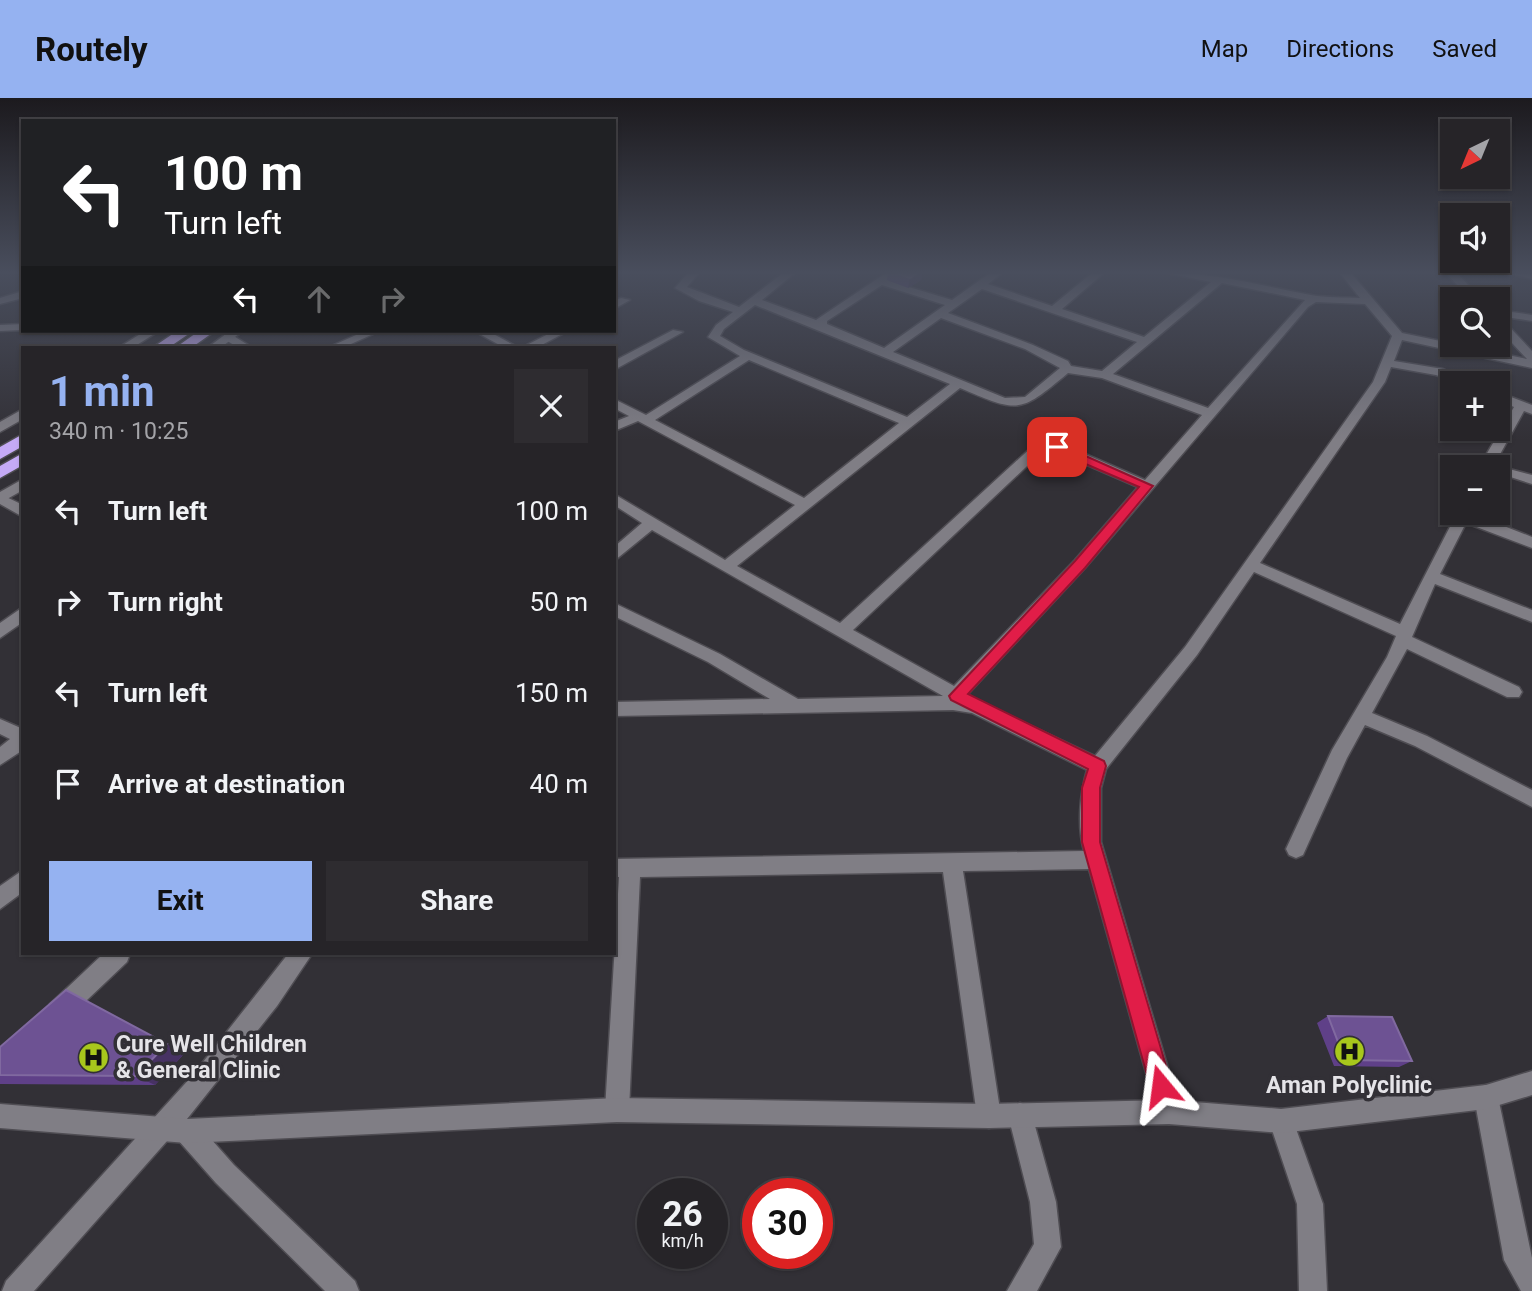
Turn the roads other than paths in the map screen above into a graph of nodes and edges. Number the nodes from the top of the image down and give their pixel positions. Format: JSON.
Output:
{"nodes":[{"id":1,"x":719,"y":329,"type":"edge"},
{"id":2,"x":828,"y":329,"type":"edge"},
{"id":3,"x":920,"y":329,"type":"edge"},
{"id":4,"x":981,"y":329,"type":"edge"},
{"id":5,"x":1111,"y":329,"type":"edge"},
{"id":6,"x":1161,"y":329,"type":"edge"},
{"id":7,"x":1284,"y":329,"type":"edge"},
{"id":8,"x":1391,"y":329,"type":"edge"},
{"id":9,"x":677,"y":332,"type":"dead end"},
{"id":10,"x":150,"y":333,"type":"edge"},
{"id":11,"x":183,"y":333,"type":"edge"},
{"id":12,"x":205,"y":333,"type":"edge"},
{"id":13,"x":369,"y":333,"type":"edge"},
{"id":14,"x":484,"y":333,"type":"edge"},
{"id":15,"x":558,"y":333,"type":"edge"},
{"id":16,"x":232,"y":334,"type":"edge"},
{"id":17,"x":1510,"y":334,"type":"edge"},
{"id":18,"x":1398,"y":336,"type":"junction"},
{"id":19,"x":1146,"y":341,"type":"junction"},
{"id":20,"x":1440,"y":345,"type":"edge"},
{"id":21,"x":127,"y":346,"type":"edge"},
{"id":22,"x":162,"y":346,"type":"edge"},
{"id":23,"x":185,"y":346,"type":"edge"},
{"id":24,"x":215,"y":346,"type":"edge"},
{"id":25,"x":245,"y":346,"type":"edge"},
{"id":26,"x":338,"y":346,"type":"edge"},
{"id":27,"x":509,"y":346,"type":"edge"},
{"id":28,"x":531,"y":346,"type":"edge"},
{"id":29,"x":885,"y":352,"type":"junction"},
{"id":30,"x":748,"y":355,"type":"junction"},
{"id":31,"x":1444,"y":357,"type":"edge"},
{"id":32,"x":1497,"y":357,"type":"edge"},
{"id":33,"x":1532,"y":358,"type":"edge"},
{"id":34,"x":1386,"y":363,"type":"junction"},
{"id":35,"x":1532,"y":364,"type":"edge"},
{"id":36,"x":616,"y":365,"type":"edge"},
{"id":37,"x":1066,"y":369,"type":"junction"},
{"id":38,"x":1439,"y":372,"type":"joint"},
{"id":39,"x":1104,"y":375,"type":"junction"},
{"id":40,"x":958,"y":383,"type":"junction"},
{"id":41,"x":616,"y":403,"type":"edge"},
{"id":42,"x":1526,"y":408,"type":"edge"},
{"id":43,"x":21,"y":414,"type":"edge"},
{"id":44,"x":1211,"y":414,"type":"junction"},
{"id":45,"x":643,"y":418,"type":"junction"},
{"id":46,"x":908,"y":422,"type":"junction"},
{"id":47,"x":616,"y":426,"type":"edge"},
{"id":48,"x":0,"y":428,"type":"edge"},
{"id":49,"x":21,"y":440,"type":"edge"},
{"id":50,"x":0,"y":454,"type":"edge"},
{"id":51,"x":1498,"y":455,"type":"edge"},
{"id":52,"x":21,"y":459,"type":"edge"},
{"id":53,"x":0,"y":473,"type":"edge"},
{"id":54,"x":1510,"y":473,"type":"edge"},
{"id":55,"x":1532,"y":480,"type":"edge"},
{"id":56,"x":21,"y":483,"type":"edge"},
{"id":57,"x":1147,"y":486,"type":"junction"},
{"id":58,"x":1,"y":498,"type":"edge"},
{"id":59,"x":616,"y":499,"type":"edge"},
{"id":60,"x":806,"y":505,"type":"junction"},
{"id":61,"x":21,"y":511,"type":"edge"},
{"id":62,"x":650,"y":524,"type":"junction"},
{"id":63,"x":1457,"y":525,"type":"edge"},
{"id":64,"x":1489,"y":525,"type":"edge"},
{"id":65,"x":1532,"y":543,"type":"edge"},
{"id":66,"x":616,"y":554,"type":"edge"},
{"id":67,"x":1251,"y":565,"type":"junction"},
{"id":68,"x":726,"y":567,"type":"junction"},
{"id":69,"x":1431,"y":576,"type":"junction"},
{"id":70,"x":616,"y":610,"type":"edge"},
{"id":71,"x":21,"y":615,"type":"edge"},
{"id":72,"x":1532,"y":615,"type":"edge"},
{"id":73,"x":842,"y":631,"type":"junction"},
{"id":74,"x":0,"y":632,"type":"edge"},
{"id":75,"x":1404,"y":636,"type":"junction"},
{"id":76,"x":1513,"y":692,"type":"dead end"},
{"id":77,"x":957,"y":696,"type":"junction"},
{"id":78,"x":975,"y":706,"type":"junction"},
{"id":79,"x":797,"y":707,"type":"junction"},
{"id":80,"x":616,"y":714,"type":"edge"},
{"id":81,"x":1361,"y":716,"type":"junction"},
{"id":82,"x":0,"y":726,"type":"edge"},
{"id":83,"x":21,"y":737,"type":"edge"},
{"id":84,"x":21,"y":740,"type":"edge"},
{"id":85,"x":0,"y":757,"type":"edge"},
{"id":86,"x":1098,"y":766,"type":"junction"},
{"id":87,"x":1532,"y":799,"type":"edge"},
{"id":88,"x":1296,"y":849,"type":"dead end"},
{"id":89,"x":1096,"y":860,"type":"junction"},
{"id":90,"x":952,"y":864,"type":"junction"},
{"id":91,"x":622,"y":867,"type":"edge"},
{"id":92,"x":21,"y":881,"type":"edge"},
{"id":93,"x":0,"y":899,"type":"edge"},
{"id":94,"x":118,"y":955,"type":"edge"},
{"id":95,"x":300,"y":955,"type":"edge"},
{"id":96,"x":41,"y":1028,"type":"edge"},
{"id":97,"x":1532,"y":1083,"type":"edge"},
{"id":98,"x":1486,"y":1097,"type":"junction"},
{"id":99,"x":617,"y":1110,"type":"junction"},
{"id":100,"x":1169,"y":1112,"type":"junction"},
{"id":101,"x":1020,"y":1115,"type":"junction"},
{"id":102,"x":0,"y":1116,"type":"edge"},
{"id":103,"x":989,"y":1116,"type":"junction"},
{"id":104,"x":1281,"y":1121,"type":"junction"},
{"id":105,"x":160,"y":1129,"type":"junction"},
{"id":106,"x":187,"y":1131,"type":"junction"},
{"id":107,"x":1532,"y":1284,"type":"edge"},
{"id":108,"x":16,"y":1291,"type":"edge"},
{"id":109,"x":345,"y":1291,"type":"edge"},
{"id":110,"x":1021,"y":1291,"type":"edge"},
{"id":111,"x":1313,"y":1291,"type":"edge"}],
"edges":[{"from":1,"to":30,"type":"street"},
{"from":2,"to":29,"type":"street"},
{"from":3,"to":29,"type":"street"},
{"from":4,"to":37,"type":"street"},
{"from":5,"to":19,"type":"street"},
{"from":6,"to":19,"type":"street"},
{"from":7,"to":44,"type":"street"},
{"from":8,"to":18,"type":"street"},
{"from":9,"to":36,"type":"street"},
{"from":10,"to":21,"type":"street"},
{"from":11,"to":22,"type":"highway"},
{"from":12,"to":23,"type":"highway"},
{"from":13,"to":26,"type":"street"},
{"from":14,"to":27,"type":"street"},
{"from":15,"to":28,"type":"street"},
{"from":16,"to":24,"type":"street"},
{"from":16,"to":25,"type":"street"},
{"from":17,"to":33,"type":"street"},
{"from":18,"to":20,"type":"street"},
{"from":18,"to":34,"type":"street"},
{"from":19,"to":39,"type":"street"},
{"from":29,"to":40,"type":"street"},
{"from":30,"to":45,"type":"street"},
{"from":30,"to":46,"type":"street"},
{"from":31,"to":38,"type":"street"},
{"from":32,"to":35,"type":"street"},
{"from":34,"to":38,"type":"street"},
{"from":34,"to":67,"type":"street"},
{"from":37,"to":39,"type":"street"},
{"from":37,"to":40,"type":"street"},
{"from":39,"to":44,"type":"street"},
{"from":40,"to":46,"type":"street"},
{"from":41,"to":45,"type":"street"},
{"from":42,"to":51,"type":"street"},
{"from":43,"to":48,"type":"street"},
{"from":44,"to":57,"type":"street"},
{"from":45,"to":47,"type":"street"},
{"from":45,"to":60,"type":"street"},
{"from":46,"to":60,"type":"street"},
{"from":49,"to":50,"type":"highway"},
{"from":52,"to":53,"type":"highway"},
{"from":54,"to":55,"type":"street"},
{"from":56,"to":58,"type":"street"},
{"from":57,"to":73,"type":"street"},
{"from":57,"to":77,"type":"street"},
{"from":58,"to":61,"type":"street"},
{"from":59,"to":62,"type":"street"},
{"from":60,"to":68,"type":"street"},
{"from":62,"to":66,"type":"street"},
{"from":62,"to":68,"type":"street"},
{"from":63,"to":69,"type":"street"},
{"from":64,"to":65,"type":"street"},
{"from":67,"to":75,"type":"street"},
{"from":67,"to":86,"type":"street"},
{"from":68,"to":73,"type":"street"},
{"from":69,"to":72,"type":"street"},
{"from":69,"to":75,"type":"street"},
{"from":70,"to":79,"type":"street"},
{"from":71,"to":74,"type":"street"},
{"from":73,"to":77,"type":"street"},
{"from":75,"to":76,"type":"street"},
{"from":75,"to":81,"type":"street"},
{"from":77,"to":78,"type":"street"},
{"from":78,"to":79,"type":"street"},
{"from":78,"to":86,"type":"street"},
{"from":79,"to":80,"type":"street"},
{"from":81,"to":87,"type":"street"},
{"from":81,"to":88,"type":"street"},
{"from":82,"to":83,"type":"street"},
{"from":84,"to":85,"type":"street"},
{"from":86,"to":89,"type":"street"},
{"from":89,"to":90,"type":"street"},
{"from":89,"to":100,"type":"street"},
{"from":90,"to":91,"type":"street"},
{"from":90,"to":103,"type":"street"},
{"from":91,"to":99,"type":"street"},
{"from":92,"to":93,"type":"street"},
{"from":94,"to":96,"type":"street"},
{"from":95,"to":105,"type":"street"},
{"from":97,"to":98,"type":"street"},
{"from":98,"to":104,"type":"street"},
{"from":98,"to":107,"type":"street"},
{"from":99,"to":103,"type":"street"},
{"from":99,"to":106,"type":"street"},
{"from":100,"to":101,"type":"street"},
{"from":100,"to":104,"type":"street"},
{"from":101,"to":103,"type":"street"},
{"from":101,"to":110,"type":"street"},
{"from":102,"to":105,"type":"street"},
{"from":104,"to":111,"type":"street"},
{"from":105,"to":106,"type":"street"},
{"from":105,"to":108,"type":"street"},
{"from":106,"to":109,"type":"street"}]}
